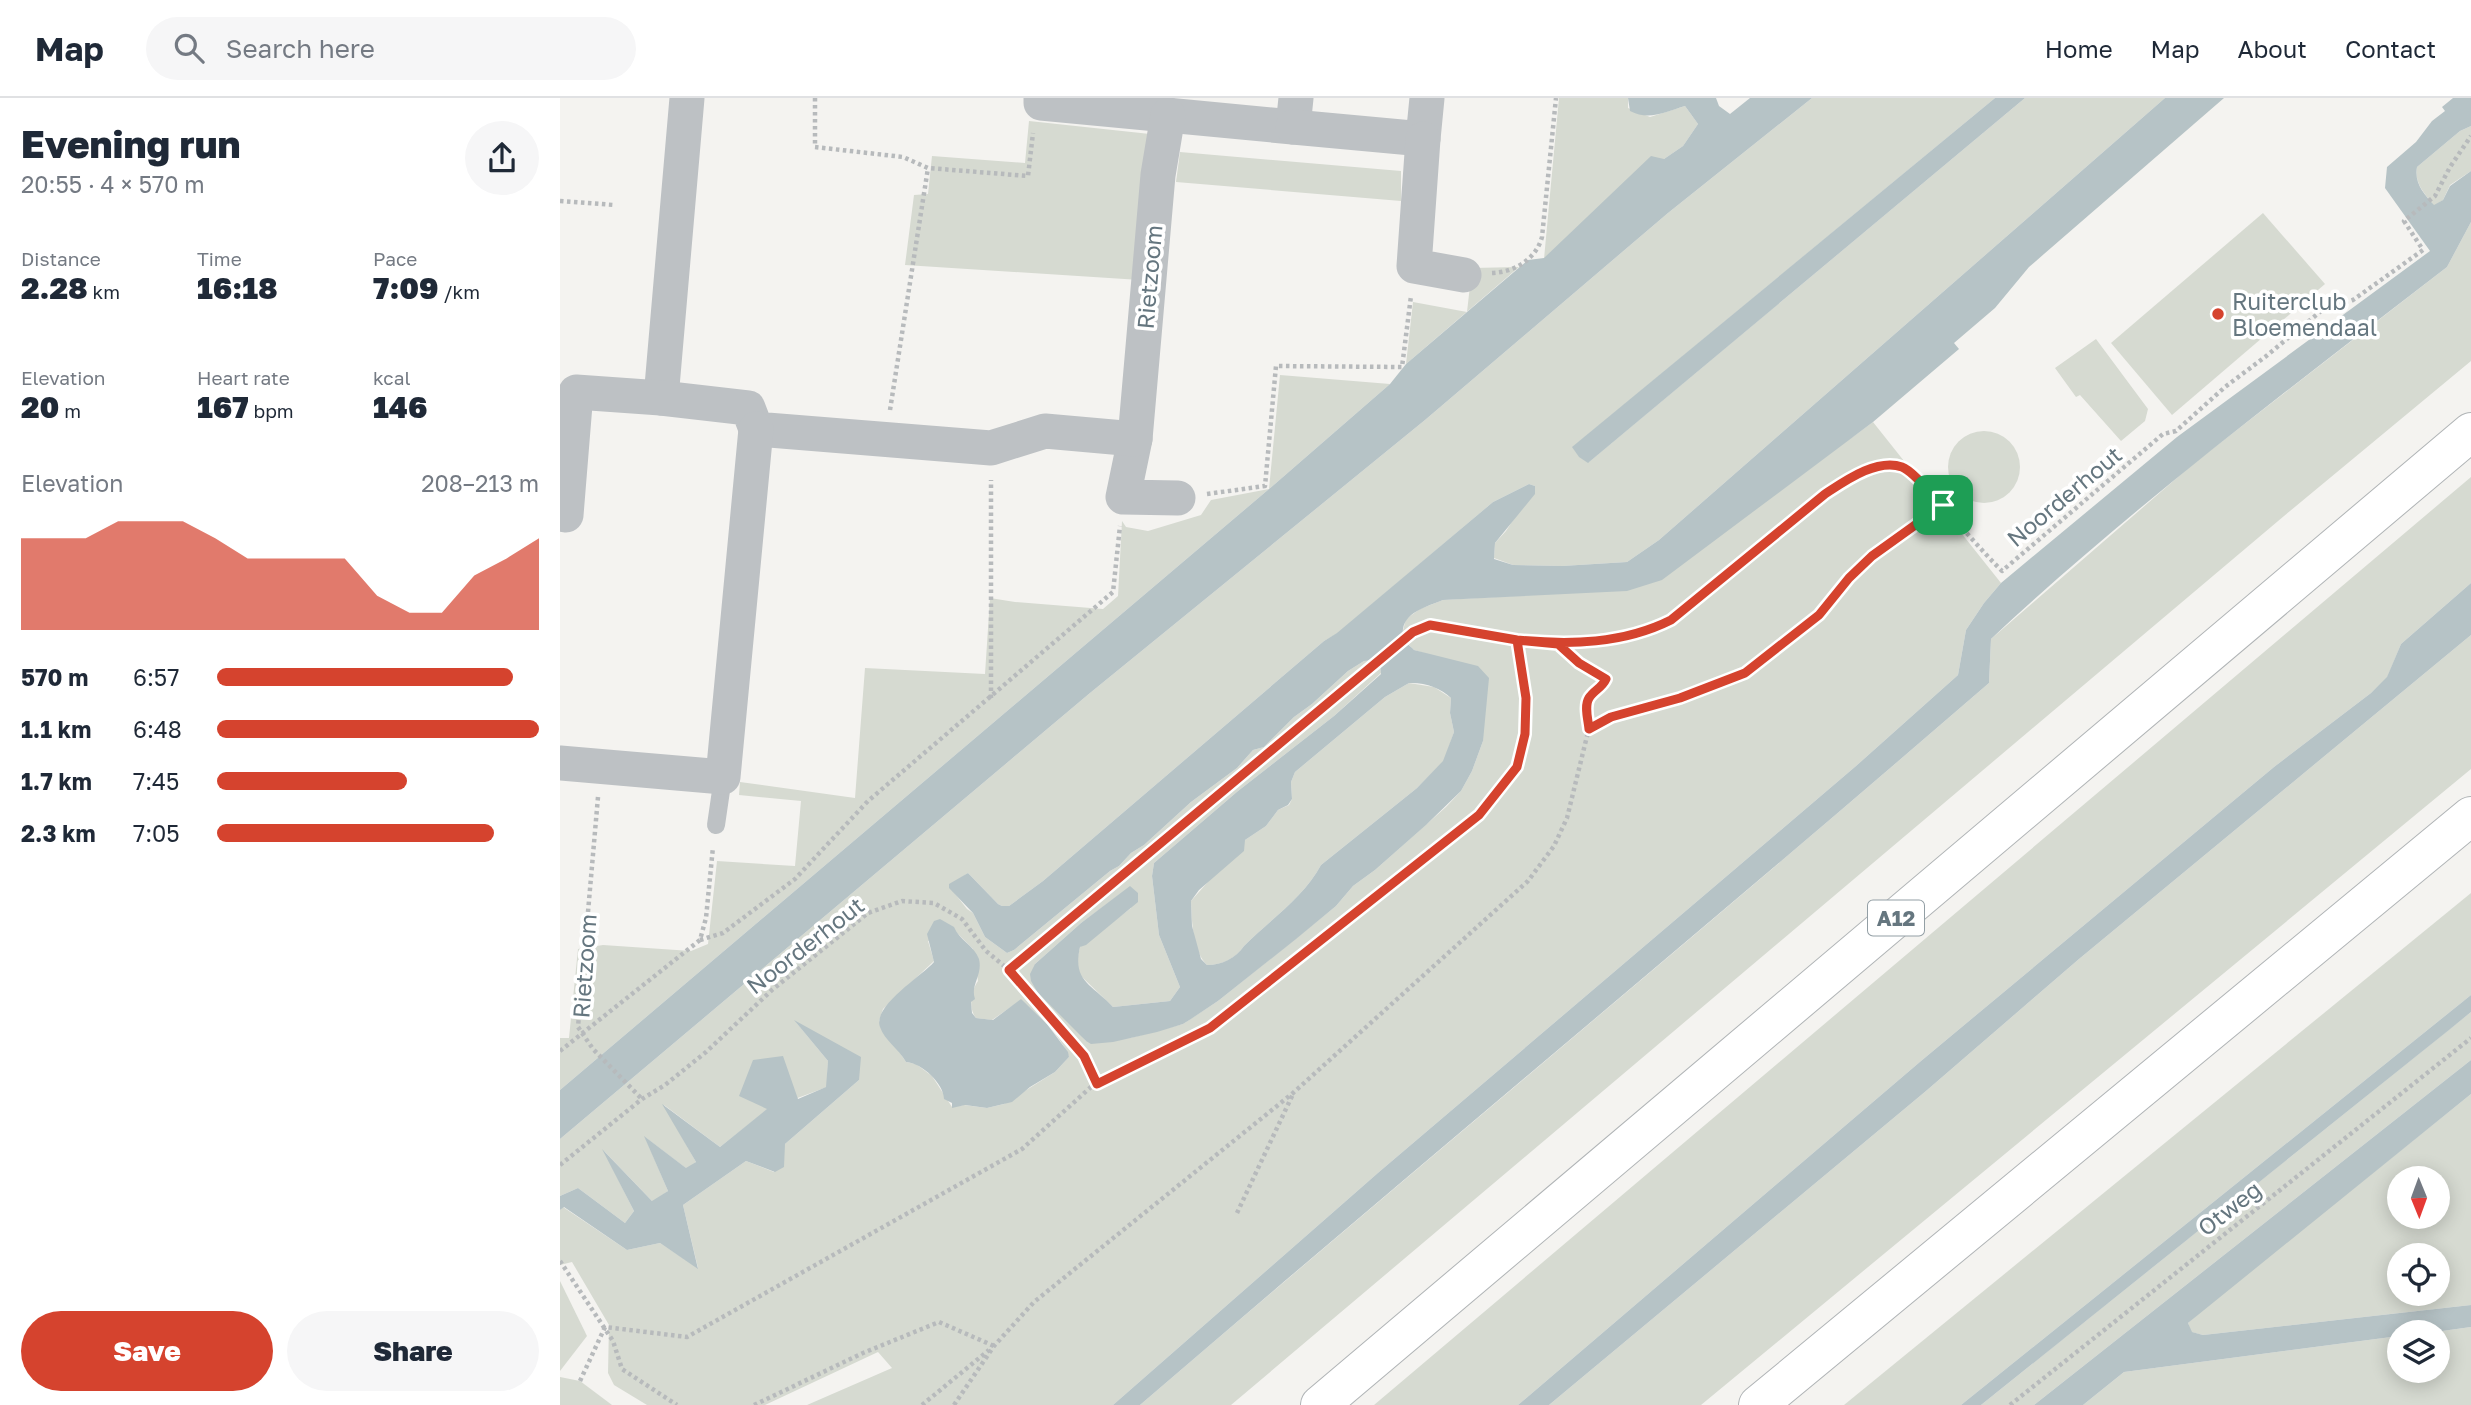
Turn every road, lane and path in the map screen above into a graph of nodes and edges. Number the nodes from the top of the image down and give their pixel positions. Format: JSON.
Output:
{"nodes":[{"id":1,"x":687,"y":98,"type":"edge"},
{"id":2,"x":815,"y":98,"type":"edge"},
{"id":3,"x":1427,"y":98,"type":"edge"},
{"id":4,"x":1556,"y":98,"type":"edge"},
{"id":5,"x":1041,"y":100,"type":"edge"},
{"id":6,"x":1295,"y":112,"type":"edge"},
{"id":7,"x":1168,"y":115,"type":"junction"},
{"id":8,"x":2471,"y":136,"type":"edge"},
{"id":9,"x":1423,"y":139,"type":"junction"},
{"id":10,"x":928,"y":168,"type":"junction"},
{"id":11,"x":560,"y":201,"type":"edge"},
{"id":12,"x":614,"y":205,"type":"dead end"},
{"id":13,"x":1415,"y":266,"type":"junction"},
{"id":14,"x":1464,"y":275,"type":"joint"},
{"id":15,"x":661,"y":398,"type":"junction"},
{"id":16,"x":756,"y":429,"type":"junction"},
{"id":17,"x":2471,"y":432,"type":"edge"},
{"id":18,"x":886,"y":439,"type":"junction"},
{"id":19,"x":1135,"y":439,"type":"junction"},
{"id":20,"x":991,"y":448,"type":"junction"},
{"id":21,"x":1123,"y":497,"type":"junction"},
{"id":22,"x":1178,"y":498,"type":"joint"},
{"id":23,"x":1943,"y":505,"type":"junction"},
{"id":24,"x":560,"y":514,"type":"edge"},
{"id":25,"x":1517,"y":640,"type":"junction"},
{"id":26,"x":1558,"y":644,"type":"junction"},
{"id":27,"x":991,"y":698,"type":"junction"},
{"id":28,"x":1589,"y":729,"type":"junction"},
{"id":29,"x":560,"y":763,"type":"edge"},
{"id":30,"x":600,"y":767,"type":"junction"},
{"id":31,"x":723,"y":777,"type":"junction"},
{"id":32,"x":2471,"y":816,"type":"edge"},
{"id":33,"x":716,"y":825,"type":"joint"},
{"id":34,"x":700,"y":940,"type":"junction"},
{"id":35,"x":1009,"y":970,"type":"junction"},
{"id":36,"x":583,"y":1032,"type":"junction"},
{"id":37,"x":2471,"y":1038,"type":"edge"},
{"id":38,"x":560,"y":1051,"type":"edge"},
{"id":39,"x":1097,"y":1084,"type":"junction"},
{"id":40,"x":1293,"y":1093,"type":"junction"},
{"id":41,"x":642,"y":1099,"type":"junction"},
{"id":42,"x":560,"y":1165,"type":"edge"},
{"id":43,"x":1237,"y":1213,"type":"dead end"},
{"id":44,"x":560,"y":1261,"type":"edge"},
{"id":45,"x":605,"y":1327,"type":"junction"},
{"id":46,"x":994,"y":1346,"type":"junction"},
{"id":47,"x":580,"y":1381,"type":"dead end"},
{"id":48,"x":677,"y":1405,"type":"edge"},
{"id":49,"x":754,"y":1405,"type":"edge"},
{"id":50,"x":922,"y":1405,"type":"edge"},
{"id":51,"x":954,"y":1405,"type":"edge"},
{"id":52,"x":1320,"y":1405,"type":"edge"},
{"id":53,"x":1758,"y":1405,"type":"edge"},
{"id":54,"x":2010,"y":1405,"type":"edge"}],
"edges":[{"from":1,"to":15,"type":"street"},
{"from":2,"to":10,"type":"path"},
{"from":3,"to":9,"type":"street"},
{"from":4,"to":14,"type":"path"},
{"from":5,"to":7,"type":"street"},
{"from":5,"to":10,"type":"path"},
{"from":6,"to":7,"type":"street"},
{"from":6,"to":9,"type":"street"},
{"from":7,"to":19,"type":"street","name":"Rietzoom"},
{"from":8,"to":23,"type":"path","name":"Noorderhout"},
{"from":9,"to":13,"type":"street"},
{"from":10,"to":18,"type":"path"},
{"from":11,"to":12,"type":"path"},
{"from":13,"to":14,"type":"street"},
{"from":13,"to":22,"type":"path"},
{"from":15,"to":16,"type":"street"},
{"from":15,"to":24,"type":"street"},
{"from":16,"to":18,"type":"street"},
{"from":16,"to":31,"type":"street"},
{"from":17,"to":52,"type":"highway","number":"A12"},
{"from":18,"to":20,"type":"street"},
{"from":19,"to":20,"type":"street"},
{"from":19,"to":21,"type":"street","name":"Rietzoom"},
{"from":20,"to":27,"type":"path"},
{"from":21,"to":22,"type":"street"},
{"from":21,"to":27,"type":"path"},
{"from":23,"to":26,"type":"path","name":"Noorderhout"},
{"from":23,"to":28,"type":"path"},
{"from":25,"to":26,"type":"path","name":"Noorderhout"},
{"from":25,"to":35,"type":"path","name":"Noorderhout"},
{"from":25,"to":39,"type":"path"},
{"from":26,"to":28,"type":"path"},
{"from":27,"to":34,"type":"path"},
{"from":28,"to":40,"type":"path"},
{"from":29,"to":30,"type":"street"},
{"from":30,"to":31,"type":"street"},
{"from":30,"to":36,"type":"path","name":"Rietzoom"},
{"from":31,"to":33,"type":"lane"},
{"from":32,"to":53,"type":"highway"},
{"from":33,"to":34,"type":"path"},
{"from":34,"to":36,"type":"path"},
{"from":35,"to":39,"type":"path"},
{"from":35,"to":41,"type":"path","name":"Noorderhout"},
{"from":36,"to":38,"type":"path"},
{"from":36,"to":41,"type":"path","name":"Rietzoom"},
{"from":37,"to":54,"type":"path","name":"Otweg"},
{"from":39,"to":45,"type":"path"},
{"from":40,"to":43,"type":"path"},
{"from":40,"to":46,"type":"path"},
{"from":41,"to":42,"type":"path","name":"Noorderhout"},
{"from":44,"to":45,"type":"path"},
{"from":45,"to":47,"type":"path"},
{"from":45,"to":48,"type":"path"},
{"from":46,"to":49,"type":"path"},
{"from":46,"to":50,"type":"path"},
{"from":46,"to":51,"type":"path"}]}
